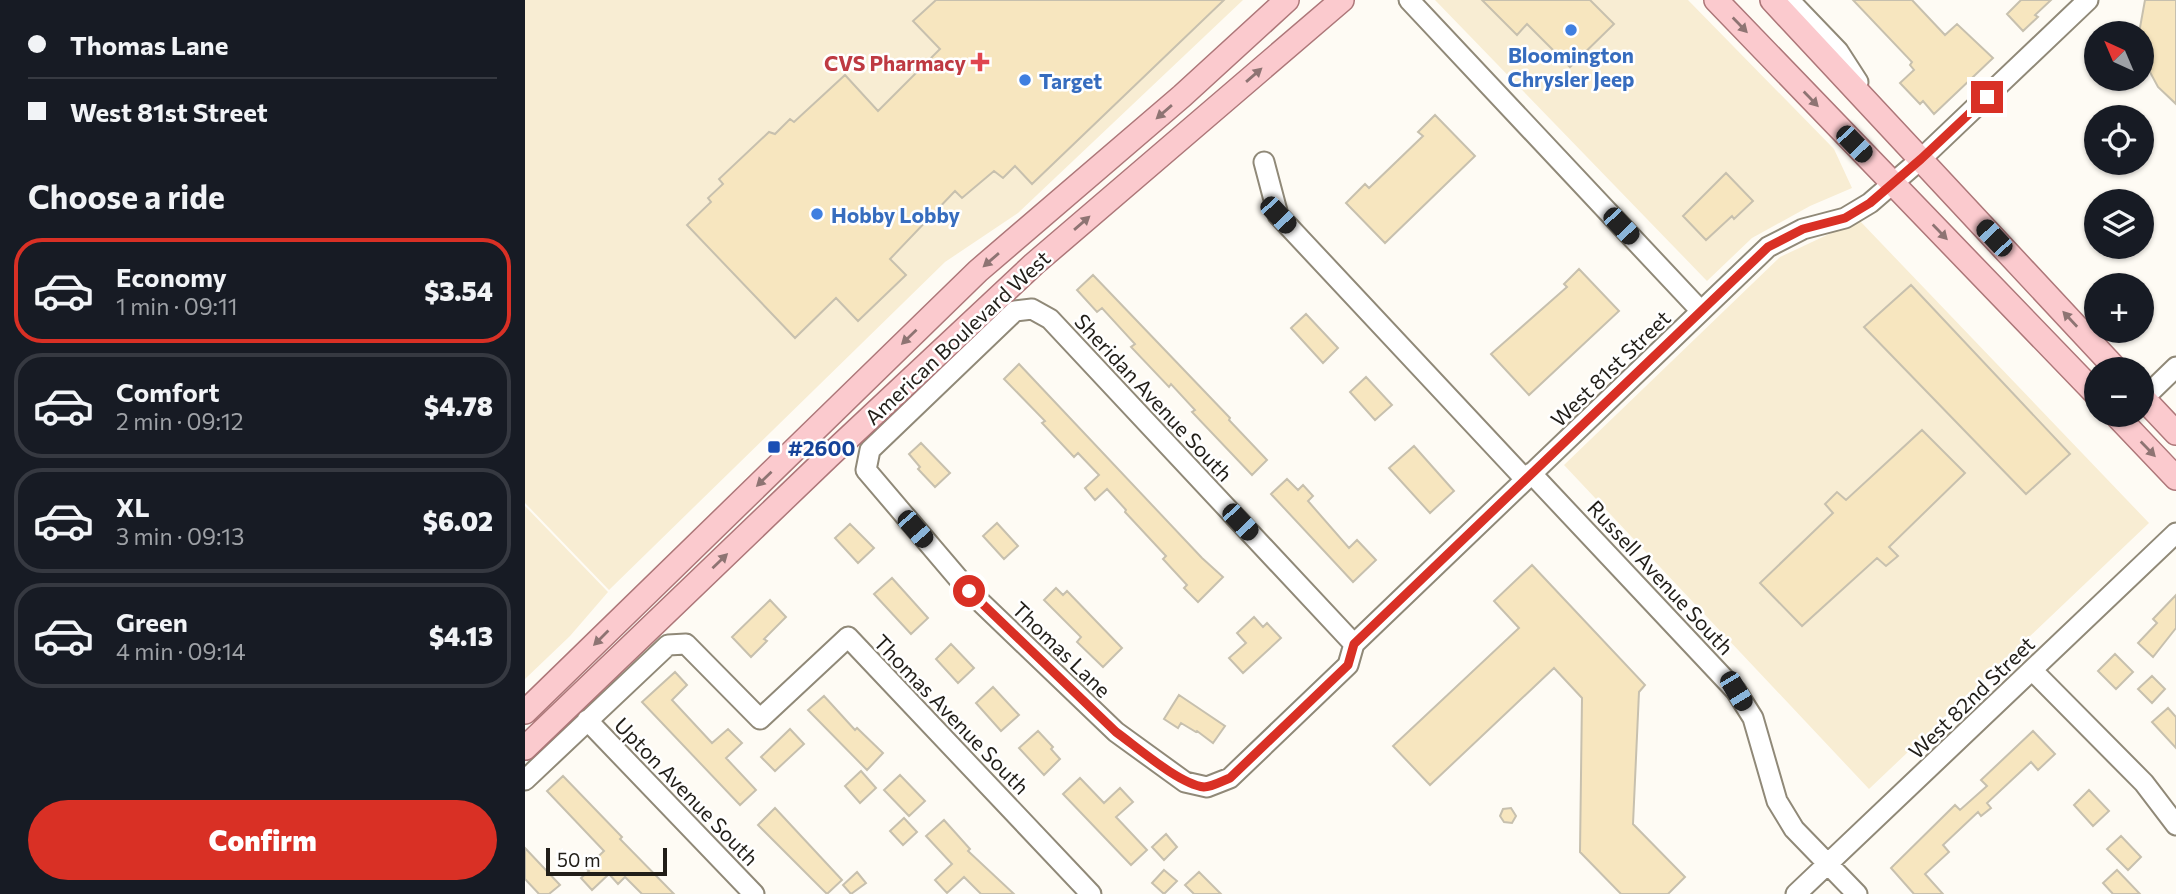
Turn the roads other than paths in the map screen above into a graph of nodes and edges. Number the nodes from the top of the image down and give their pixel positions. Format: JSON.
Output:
{"nodes":[{"id":1,"x":1287,"y":0,"type":"edge"},
{"id":2,"x":1342,"y":0,"type":"edge"},
{"id":3,"x":1409,"y":0,"type":"edge"},
{"id":4,"x":1716,"y":0,"type":"edge"},
{"id":5,"x":1772,"y":0,"type":"edge"},
{"id":6,"x":1789,"y":0,"type":"edge"},
{"id":7,"x":2088,"y":0,"type":"edge"},
{"id":8,"x":1879,"y":116,"type":"junction"},
{"id":9,"x":1921,"y":159,"type":"junction"},
{"id":10,"x":1264,"y":162,"type":"dead end"},
{"id":11,"x":1892,"y":183,"type":"junction"},
{"id":12,"x":1701,"y":311,"type":"junction"},
{"id":13,"x":2105,"y":357,"type":"edge"},
{"id":14,"x":2176,"y":367,"type":"edge"},
{"id":15,"x":2084,"y":382,"type":"edge"},
{"id":16,"x":2154,"y":387,"type":"edge"},
{"id":17,"x":2154,"y":410,"type":"edge"},
{"id":18,"x":2130,"y":427,"type":"edge"},
{"id":19,"x":2176,"y":433,"type":"edge"},
{"id":20,"x":866,"y":470,"type":"joint"},
{"id":21,"x":1528,"y":475,"type":"junction"},
{"id":22,"x":2176,"y":478,"type":"edge"},
{"id":23,"x":2176,"y":533,"type":"edge"},
{"id":24,"x":651,"y":588,"type":"junction"},
{"id":25,"x":670,"y":609,"type":"junction"},
{"id":26,"x":1354,"y":644,"type":"junction"},
{"id":27,"x":2032,"y":670,"type":"junction"},
{"id":28,"x":525,"y":712,"type":"edge"},
{"id":29,"x":587,"y":720,"type":"junction"},
{"id":30,"x":525,"y":748,"type":"edge"},
{"id":31,"x":525,"y":779,"type":"edge"},
{"id":32,"x":1185,"y":782,"type":"joint"},
{"id":33,"x":2176,"y":825,"type":"edge"},
{"id":34,"x":1829,"y":864,"type":"junction"},
{"id":35,"x":754,"y":894,"type":"edge"},
{"id":36,"x":1091,"y":894,"type":"edge"},
{"id":37,"x":1796,"y":894,"type":"edge"},
{"id":38,"x":1857,"y":894,"type":"edge"}],
"edges":[{"from":1,"to":24,"type":"main road","name":"American Boulevard West","one_way":true},
{"from":25,"to":2,"type":"main road","name":"American Boulevard West","one_way":true},
{"from":3,"to":12,"type":"street"},
{"from":4,"to":11,"type":"main road","one_way":true},
{"from":5,"to":8,"type":"main road"},
{"from":6,"to":8,"type":"street"},
{"from":7,"to":9,"type":"street","name":"West 81st Street"},
{"from":8,"to":9,"type":"main road"},
{"from":9,"to":11,"type":"street","name":"West 81st Street"},
{"from":13,"to":9,"type":"main road","one_way":true},
{"from":10,"to":21,"type":"street","name":"Russell Avenue South"},
{"from":11,"to":12,"type":"street","name":"West 81st Street"},
{"from":11,"to":15,"type":"main road","one_way":true},
{"from":12,"to":21,"type":"street","name":"West 81st Street"},
{"from":14,"to":16,"type":"street"},
{"from":17,"to":19,"type":"main road"},
{"from":18,"to":22,"type":"main road","one_way":true},
{"from":20,"to":26,"type":"street","name":"Sheridan Avenue South"},
{"from":20,"to":32,"type":"street","name":"Thomas Lane"},
{"from":21,"to":26,"type":"street","name":"West 81st Street"},
{"from":21,"to":34,"type":"street","name":"Russell Avenue South"},
{"from":23,"to":27,"type":"street","name":"West 82nd Street"},
{"from":24,"to":25,"type":"main road"},
{"from":24,"to":28,"type":"main road","name":"American Boulevard West","one_way":true},
{"from":25,"to":30,"type":"main road","name":"American Boulevard West"},
{"from":26,"to":32,"type":"street","name":"West 81st Street"},
{"from":27,"to":33,"type":"street"},
{"from":27,"to":34,"type":"street","name":"West 82nd Street"},
{"from":29,"to":31,"type":"street"},
{"from":29,"to":35,"type":"street","name":"Upton Avenue South"},
{"from":29,"to":36,"type":"street","name":"Thomas Avenue South"},
{"from":34,"to":37,"type":"street","name":"West 82nd Street"},
{"from":34,"to":38,"type":"street","name":"Russell Avenue South"}]}
